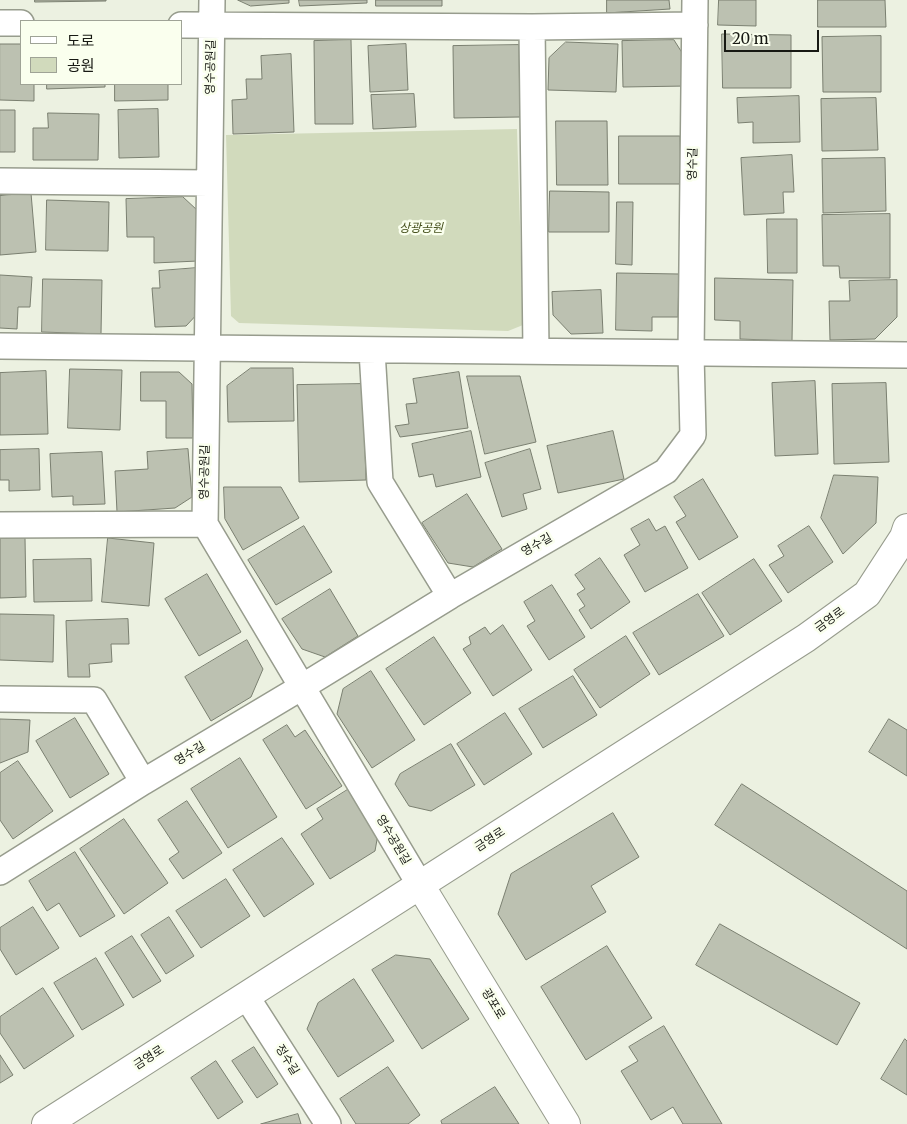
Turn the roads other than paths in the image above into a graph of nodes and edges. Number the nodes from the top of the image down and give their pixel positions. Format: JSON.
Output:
{"nodes":[{"id":1,"x":212,"y":0,"type":"edge"},
{"id":2,"x":695,"y":0,"type":"edge"},
{"id":3,"x":0,"y":23,"type":"edge"},
{"id":4,"x":20,"y":23,"type":"edge"},
{"id":5,"x":182,"y":25,"type":"edge"},
{"id":6,"x":211,"y":25,"type":"junction"},
{"id":7,"x":695,"y":25,"type":"junction"},
{"id":8,"x":532,"y":26,"type":"junction"},
{"id":9,"x":0,"y":181,"type":"edge"},
{"id":10,"x":209,"y":183,"type":"junction"},
{"id":11,"x":0,"y":346,"type":"edge"},
{"id":12,"x":207,"y":348,"type":"junction"},
{"id":13,"x":372,"y":351,"type":"junction"},
{"id":14,"x":536,"y":351,"type":"junction"},
{"id":15,"x":691,"y":354,"type":"junction"},
{"id":16,"x":907,"y":355,"type":"edge"},
{"id":17,"x":204,"y":524,"type":"junction"},
{"id":18,"x":0,"y":525,"type":"edge"},
{"id":19,"x":907,"y":528,"type":"edge"},
{"id":20,"x":450,"y":596,"type":"junction"},
{"id":21,"x":302,"y":687,"type":"junction"},
{"id":22,"x":0,"y":699,"type":"edge"},
{"id":23,"x":143,"y":782,"type":"junction"},
{"id":24,"x":0,"y":872,"type":"edge"},
{"id":25,"x":420,"y":885,"type":"junction"},
{"id":26,"x":246,"y":996,"type":"junction"},
{"id":27,"x":46,"y":1124,"type":"edge"},
{"id":28,"x":328,"y":1124,"type":"edge"},
{"id":29,"x":566,"y":1124,"type":"edge"}],
"edges":[{"from":1,"to":6,"type":"street","name":"영수공원길"},
{"from":2,"to":7,"type":"street","name":"영수길"},
{"from":3,"to":4,"type":"street"},
{"from":5,"to":6,"type":"street"},
{"from":6,"to":8,"type":"street"},
{"from":6,"to":10,"type":"street","name":"영수공원길"},
{"from":7,"to":8,"type":"street"},
{"from":7,"to":15,"type":"street","name":"영수길"},
{"from":8,"to":14,"type":"street"},
{"from":9,"to":10,"type":"street"},
{"from":10,"to":12,"type":"street","name":"영수공원길"},
{"from":11,"to":12,"type":"street"},
{"from":12,"to":13,"type":"street"},
{"from":12,"to":17,"type":"street","name":"영수공원길"},
{"from":13,"to":14,"type":"street"},
{"from":13,"to":20,"type":"street"},
{"from":14,"to":15,"type":"street"},
{"from":15,"to":16,"type":"street"},
{"from":15,"to":20,"type":"street","name":"영수길"},
{"from":17,"to":18,"type":"street"},
{"from":17,"to":21,"type":"street","name":"영수공원길"},
{"from":19,"to":25,"type":"street","name":"금영로"},
{"from":20,"to":21,"type":"street","name":"영수길"},
{"from":21,"to":23,"type":"street","name":"영수길"},
{"from":21,"to":25,"type":"street","name":"영수공원길"},
{"from":22,"to":23,"type":"street"},
{"from":23,"to":24,"type":"street","name":"영수길"},
{"from":25,"to":26,"type":"street","name":"금영로"},
{"from":25,"to":29,"type":"street","name":"광포로"},
{"from":26,"to":27,"type":"street","name":"금영로"},
{"from":26,"to":28,"type":"street","name":"정수길"}]}
